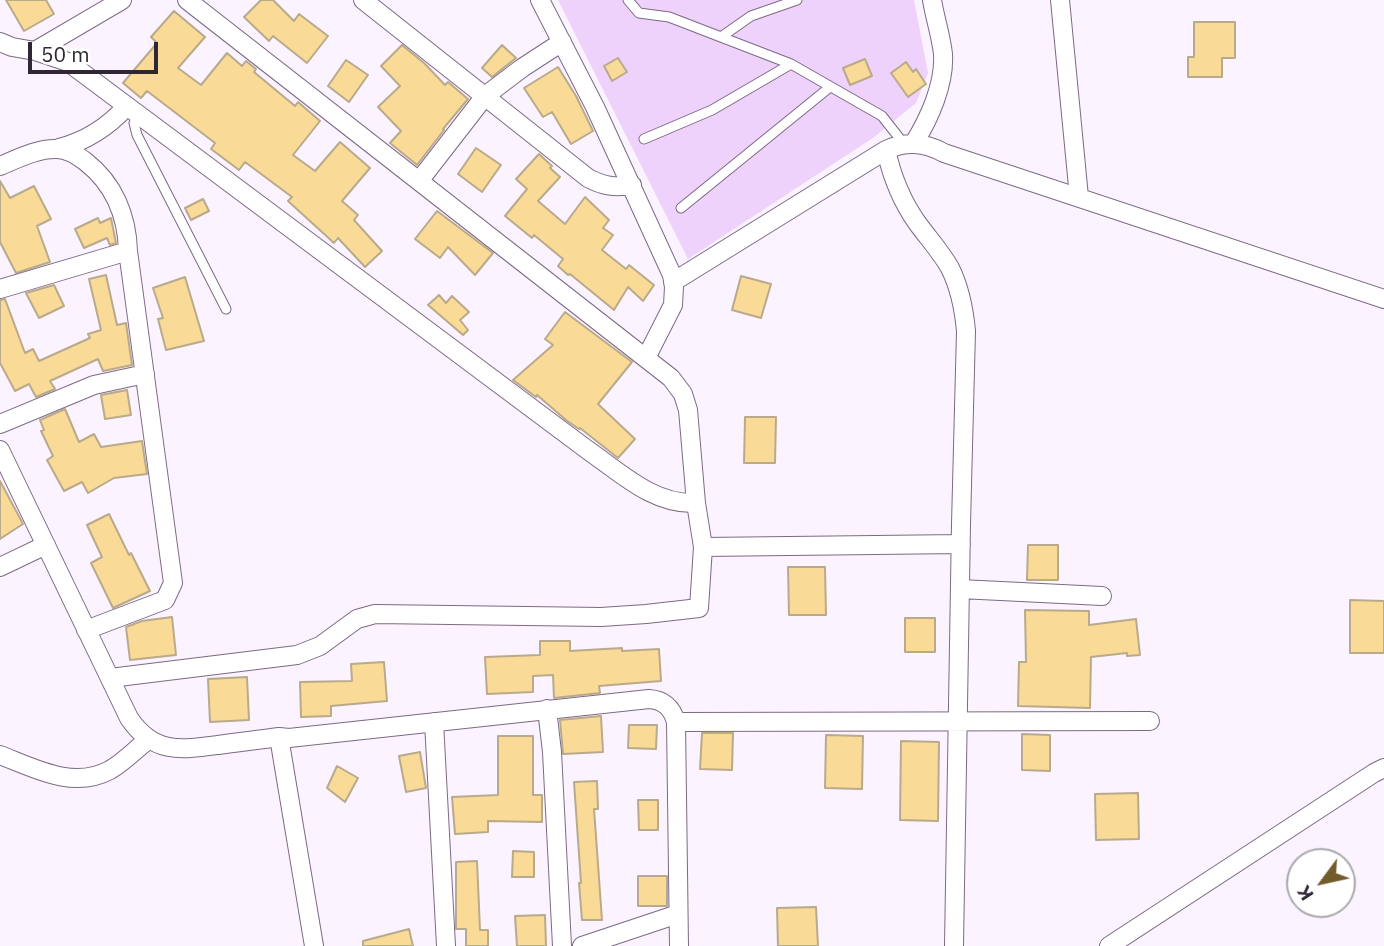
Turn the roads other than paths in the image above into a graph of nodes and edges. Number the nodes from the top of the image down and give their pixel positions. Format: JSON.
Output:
{"nodes":[{"id":1,"x":122,"y":0,"type":"edge"},
{"id":2,"x":187,"y":0,"type":"edge"},
{"id":3,"x":363,"y":0,"type":"edge"},
{"id":4,"x":540,"y":0,"type":"edge"},
{"id":5,"x":628,"y":0,"type":"edge"},
{"id":6,"x":797,"y":0,"type":"edge"},
{"id":7,"x":932,"y":0,"type":"edge"},
{"id":8,"x":1060,"y":0,"type":"edge"},
{"id":9,"x":722,"y":37,"type":"junction"},
{"id":10,"x":0,"y":42,"type":"edge"},
{"id":11,"x":562,"y":42,"type":"junction"},
{"id":12,"x":35,"y":51,"type":"junction"},
{"id":13,"x":791,"y":64,"type":"junction"},
{"id":14,"x":830,"y":87,"type":"junction"},
{"id":15,"x":485,"y":96,"type":"junction"},
{"id":16,"x":133,"y":110,"type":"junction"},
{"id":17,"x":644,"y":139,"type":"dead end"},
{"id":18,"x":909,"y":143,"type":"junction"},
{"id":19,"x":59,"y":148,"type":"junction"},
{"id":20,"x":886,"y":150,"type":"junction"},
{"id":21,"x":0,"y":166,"type":"edge"},
{"id":22,"x":419,"y":181,"type":"junction"},
{"id":23,"x":632,"y":185,"type":"junction"},
{"id":24,"x":1079,"y":197,"type":"junction"},
{"id":25,"x":681,"y":208,"type":"dead end"},
{"id":26,"x":128,"y":251,"type":"junction"},
{"id":27,"x":673,"y":282,"type":"junction"},
{"id":28,"x":0,"y":289,"type":"edge"},
{"id":29,"x":1384,"y":299,"type":"edge"},
{"id":30,"x":226,"y":309,"type":"dead end"},
{"id":31,"x":646,"y":358,"type":"junction"},
{"id":32,"x":145,"y":374,"type":"junction"},
{"id":33,"x":0,"y":424,"type":"edge"},
{"id":34,"x":0,"y":450,"type":"edge"},
{"id":35,"x":696,"y":503,"type":"junction"},
{"id":36,"x":961,"y":544,"type":"junction"},
{"id":37,"x":46,"y":545,"type":"junction"},
{"id":38,"x":704,"y":547,"type":"junction"},
{"id":39,"x":0,"y":567,"type":"edge"},
{"id":40,"x":960,"y":589,"type":"junction"},
{"id":41,"x":1102,"y":596,"type":"dead end"},
{"id":42,"x":86,"y":630,"type":"junction"},
{"id":43,"x":110,"y":678,"type":"junction"},
{"id":44,"x":547,"y":709,"type":"junction"},
{"id":45,"x":1150,"y":721,"type":"dead end"},
{"id":46,"x":434,"y":722,"type":"junction"},
{"id":47,"x":676,"y":722,"type":"junction"},
{"id":48,"x":958,"y":723,"type":"junction"},
{"id":49,"x":279,"y":737,"type":"junction"},
{"id":50,"x":149,"y":739,"type":"junction"},
{"id":51,"x":0,"y":755,"type":"edge"},
{"id":52,"x":1384,"y":768,"type":"edge"},
{"id":53,"x":678,"y":914,"type":"junction"},
{"id":54,"x":1126,"y":941,"type":"edge"},
{"id":55,"x":313,"y":946,"type":"edge"},
{"id":56,"x":446,"y":946,"type":"edge"},
{"id":57,"x":562,"y":946,"type":"edge"},
{"id":58,"x":582,"y":946,"type":"edge"},
{"id":59,"x":679,"y":946,"type":"edge"},
{"id":60,"x":954,"y":946,"type":"edge"},
{"id":61,"x":1109,"y":946,"type":"edge"}],
"edges":[{"from":1,"to":12,"type":"street"},
{"from":2,"to":22,"type":"street"},
{"from":3,"to":15,"type":"street"},
{"from":4,"to":11,"type":"street"},
{"from":5,"to":9,"type":"lane"},
{"from":6,"to":9,"type":"lane"},
{"from":7,"to":18,"type":"street"},
{"from":8,"to":24,"type":"street"},
{"from":9,"to":13,"type":"lane"},
{"from":10,"to":12,"type":"street"},
{"from":11,"to":15,"type":"street"},
{"from":11,"to":23,"type":"street"},
{"from":12,"to":16,"type":"street"},
{"from":13,"to":14,"type":"lane"},
{"from":13,"to":17,"type":"lane"},
{"from":14,"to":18,"type":"lane"},
{"from":14,"to":25,"type":"lane"},
{"from":15,"to":22,"type":"street"},
{"from":15,"to":23,"type":"street"},
{"from":16,"to":19,"type":"street"},
{"from":16,"to":30,"type":"lane"},
{"from":16,"to":35,"type":"street"},
{"from":18,"to":20,"type":"street"},
{"from":18,"to":24,"type":"street"},
{"from":19,"to":21,"type":"street"},
{"from":19,"to":26,"type":"street"},
{"from":20,"to":27,"type":"street"},
{"from":20,"to":36,"type":"street"},
{"from":22,"to":31,"type":"street"},
{"from":23,"to":27,"type":"street"},
{"from":24,"to":29,"type":"street"},
{"from":26,"to":28,"type":"street"},
{"from":26,"to":32,"type":"street"},
{"from":27,"to":31,"type":"street"},
{"from":31,"to":35,"type":"street"},
{"from":32,"to":33,"type":"street"},
{"from":32,"to":42,"type":"street"},
{"from":34,"to":37,"type":"street"},
{"from":35,"to":38,"type":"street"},
{"from":36,"to":38,"type":"street"},
{"from":36,"to":40,"type":"street"},
{"from":37,"to":39,"type":"street"},
{"from":37,"to":42,"type":"street"},
{"from":38,"to":43,"type":"street"},
{"from":40,"to":41,"type":"street"},
{"from":40,"to":48,"type":"street"},
{"from":42,"to":43,"type":"street"},
{"from":43,"to":50,"type":"street"},
{"from":44,"to":46,"type":"street"},
{"from":44,"to":47,"type":"street"},
{"from":44,"to":57,"type":"street"},
{"from":45,"to":48,"type":"street"},
{"from":46,"to":49,"type":"street"},
{"from":46,"to":56,"type":"street"},
{"from":47,"to":48,"type":"street"},
{"from":47,"to":53,"type":"street"},
{"from":48,"to":60,"type":"street"},
{"from":49,"to":50,"type":"street"},
{"from":49,"to":55,"type":"street"},
{"from":50,"to":51,"type":"street"},
{"from":52,"to":54,"type":"street"},
{"from":53,"to":58,"type":"street"},
{"from":53,"to":59,"type":"street"},
{"from":54,"to":61,"type":"street"}]}
